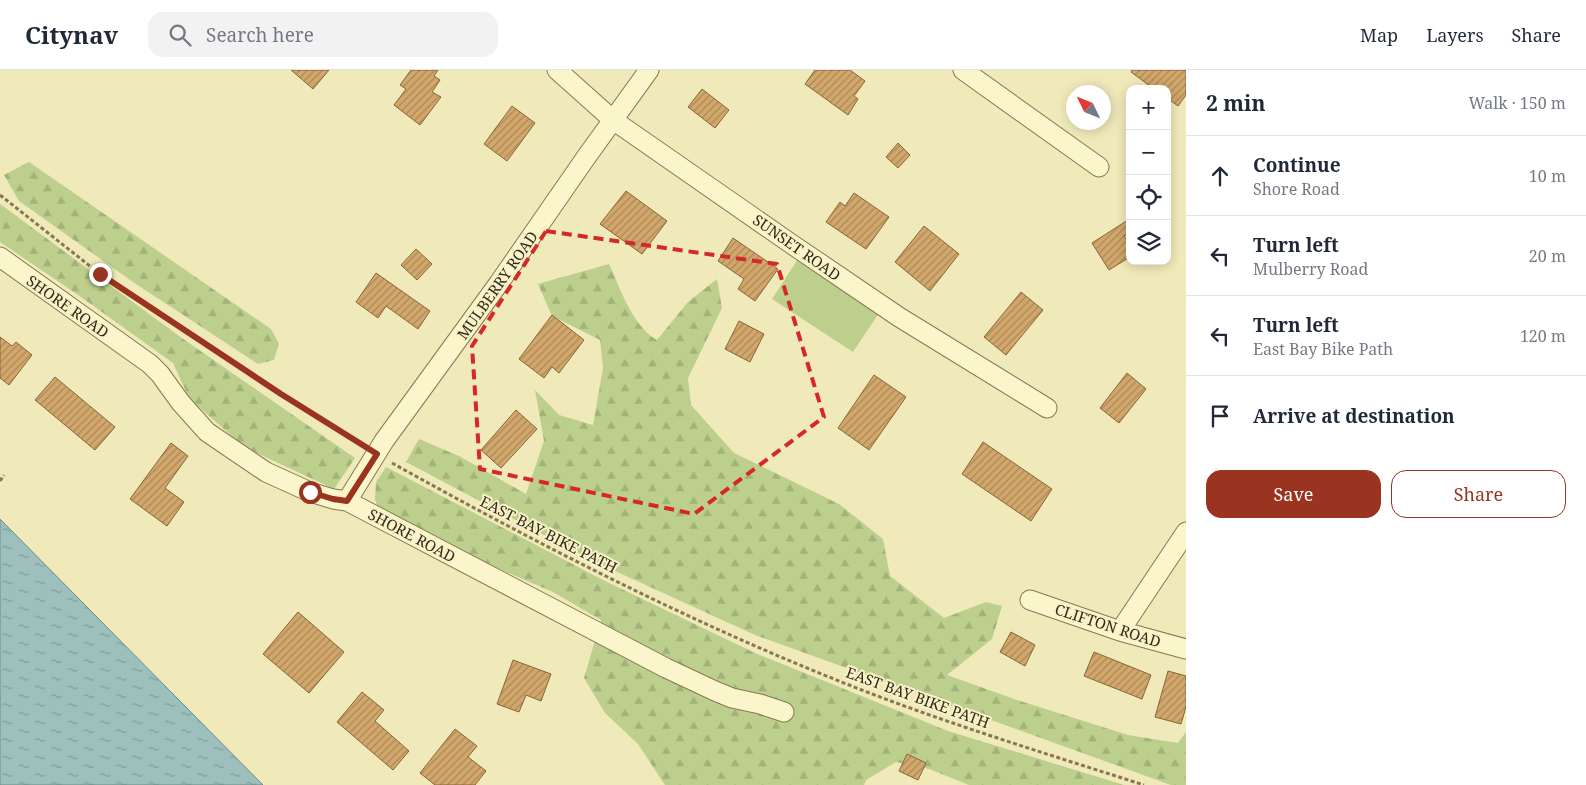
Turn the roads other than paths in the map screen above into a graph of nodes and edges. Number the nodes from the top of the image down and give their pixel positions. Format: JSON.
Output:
{"nodes":[{"id":1,"x":557,"y":70,"type":"edge"},
{"id":2,"x":649,"y":70,"type":"edge"},
{"id":3,"x":963,"y":70,"type":"edge"},
{"id":4,"x":613,"y":120,"type":"junction"},
{"id":5,"x":1100,"y":167,"type":"dead end"},
{"id":6,"x":0,"y":257,"type":"edge"},
{"id":7,"x":1048,"y":408,"type":"dead end"},
{"id":8,"x":347,"y":501,"type":"junction"},
{"id":9,"x":1186,"y":532,"type":"edge"},
{"id":10,"x":1030,"y":600,"type":"dead end"},
{"id":11,"x":1120,"y":631,"type":"junction"},
{"id":12,"x":1186,"y":650,"type":"edge"},
{"id":13,"x":784,"y":712,"type":"dead end"}],
"edges":[{"from":1,"to":4,"type":"street","name":"SUNSET ROAD"},
{"from":2,"to":4,"type":"street","name":"MULBERRY ROAD"},
{"from":3,"to":5,"type":"street"},
{"from":4,"to":7,"type":"street","name":"SUNSET ROAD"},
{"from":4,"to":8,"type":"street","name":"MULBERRY ROAD"},
{"from":6,"to":8,"type":"street","name":"SHORE ROAD"},
{"from":8,"to":13,"type":"street","name":"SHORE ROAD"},
{"from":9,"to":11,"type":"street"},
{"from":10,"to":11,"type":"street","name":"CLIFTON ROAD"},
{"from":11,"to":12,"type":"street","name":"CLIFTON ROAD"}]}
